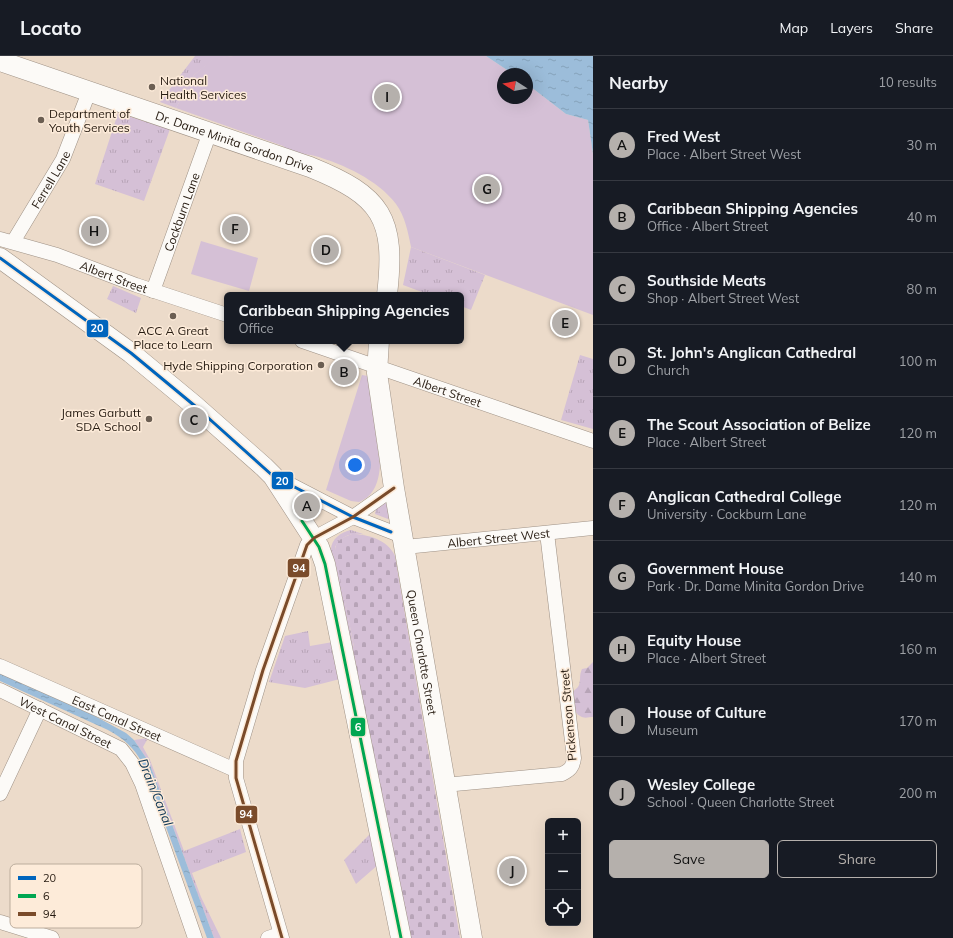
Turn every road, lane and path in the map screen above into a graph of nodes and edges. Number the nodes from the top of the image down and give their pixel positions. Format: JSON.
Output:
{"nodes":[{"id":1,"x":0,"y":61,"type":"edge"},
{"id":2,"x":89,"y":92,"type":"junction"},
{"id":3,"x":210,"y":132,"type":"junction"},
{"id":4,"x":6,"y":241,"type":"edge"},
{"id":5,"x":0,"y":258,"type":"edge"},
{"id":6,"x":152,"y":291,"type":"junction"},
{"id":7,"x":387,"y":292,"type":"edge"},
{"id":8,"x":224,"y":314,"type":"edge"},
{"id":9,"x":311,"y":344,"type":"edge"},
{"id":10,"x":379,"y":344,"type":"edge"},
{"id":11,"x":376,"y":367,"type":"junction"},
{"id":12,"x":593,"y":441,"type":"edge"},
{"id":13,"x":273,"y":476,"type":"junction"},
{"id":14,"x":394,"y":488,"type":"junction"},
{"id":15,"x":353,"y":517,"type":"junction"},
{"id":16,"x":593,"y":528,"type":"edge"},
{"id":17,"x":547,"y":533,"type":"junction"},
{"id":18,"x":314,"y":538,"type":"junction"},
{"id":19,"x":404,"y":541,"type":"junction"},
{"id":20,"x":0,"y":666,"type":"edge"},
{"id":21,"x":0,"y":690,"type":"edge"},
{"id":22,"x":40,"y":709,"type":"junction"},
{"id":23,"x":235,"y":770,"type":"junction"},
{"id":24,"x":444,"y":785,"type":"junction"},
{"id":25,"x":0,"y":794,"type":"edge"},
{"id":26,"x":0,"y":922,"type":"edge"},
{"id":27,"x":10,"y":925,"type":"edge"},
{"id":28,"x":20,"y":928,"type":"edge"},
{"id":29,"x":277,"y":937,"type":"edge"},
{"id":30,"x":52,"y":938,"type":"edge"},
{"id":31,"x":195,"y":938,"type":"edge"},
{"id":32,"x":401,"y":938,"type":"edge"},
{"id":33,"x":472,"y":938,"type":"edge"}],
"edges":[{"from":1,"to":2,"type":"main road","name":"Dr. Dame Minita Gordon Drive"},
{"from":2,"to":3,"type":"main road","name":"Dr. Dame Minita Gordon Drive"},
{"from":2,"to":4,"type":"street","name":"Ferrell Lane"},
{"from":3,"to":6,"type":"street","name":"Cockburn Lane"},
{"from":3,"to":7,"type":"main road","name":"Dr. Dame Minita Gordon Drive"},
{"from":4,"to":6,"type":"street","name":"Albert Street"},
{"from":5,"to":13,"type":"main road","name":"Albert Street West"},
{"from":6,"to":8,"type":"street","name":"Albert Street"},
{"from":9,"to":11,"type":"street","name":"Albert Street"},
{"from":10,"to":11,"type":"main road"},
{"from":11,"to":12,"type":"street","name":"Albert Street"},
{"from":11,"to":14,"type":"main road","name":"Queen Charlotte Street"},
{"from":13,"to":15,"type":"street","name":"Albert Street West"},
{"from":13,"to":18,"type":"main road"},
{"from":14,"to":15,"type":"street"},
{"from":14,"to":19,"type":"main road","name":"Queen Charlotte Street"},
{"from":15,"to":18,"type":"street"},
{"from":15,"to":19,"type":"street","name":"Albert Street West"},
{"from":16,"to":17,"type":"street","name":"Albert Street West"},
{"from":17,"to":19,"type":"street","name":"Albert Street West"},
{"from":17,"to":24,"type":"street","name":"Pickenson Street"},
{"from":18,"to":23,"type":"street"},
{"from":18,"to":32,"type":"main road"},
{"from":19,"to":24,"type":"main road","name":"Queen Charlotte Street"},
{"from":20,"to":23,"type":"street","name":"East Canal Street"},
{"from":21,"to":22,"type":"street","name":"West Canal Street"},
{"from":22,"to":25,"type":"street"},
{"from":22,"to":31,"type":"street","name":"West Canal Street"},
{"from":23,"to":29,"type":"street"},
{"from":24,"to":33,"type":"main road","name":"Queen Charlotte Street"},
{"from":26,"to":27,"type":"street"},
{"from":28,"to":30,"type":"street"}]}
